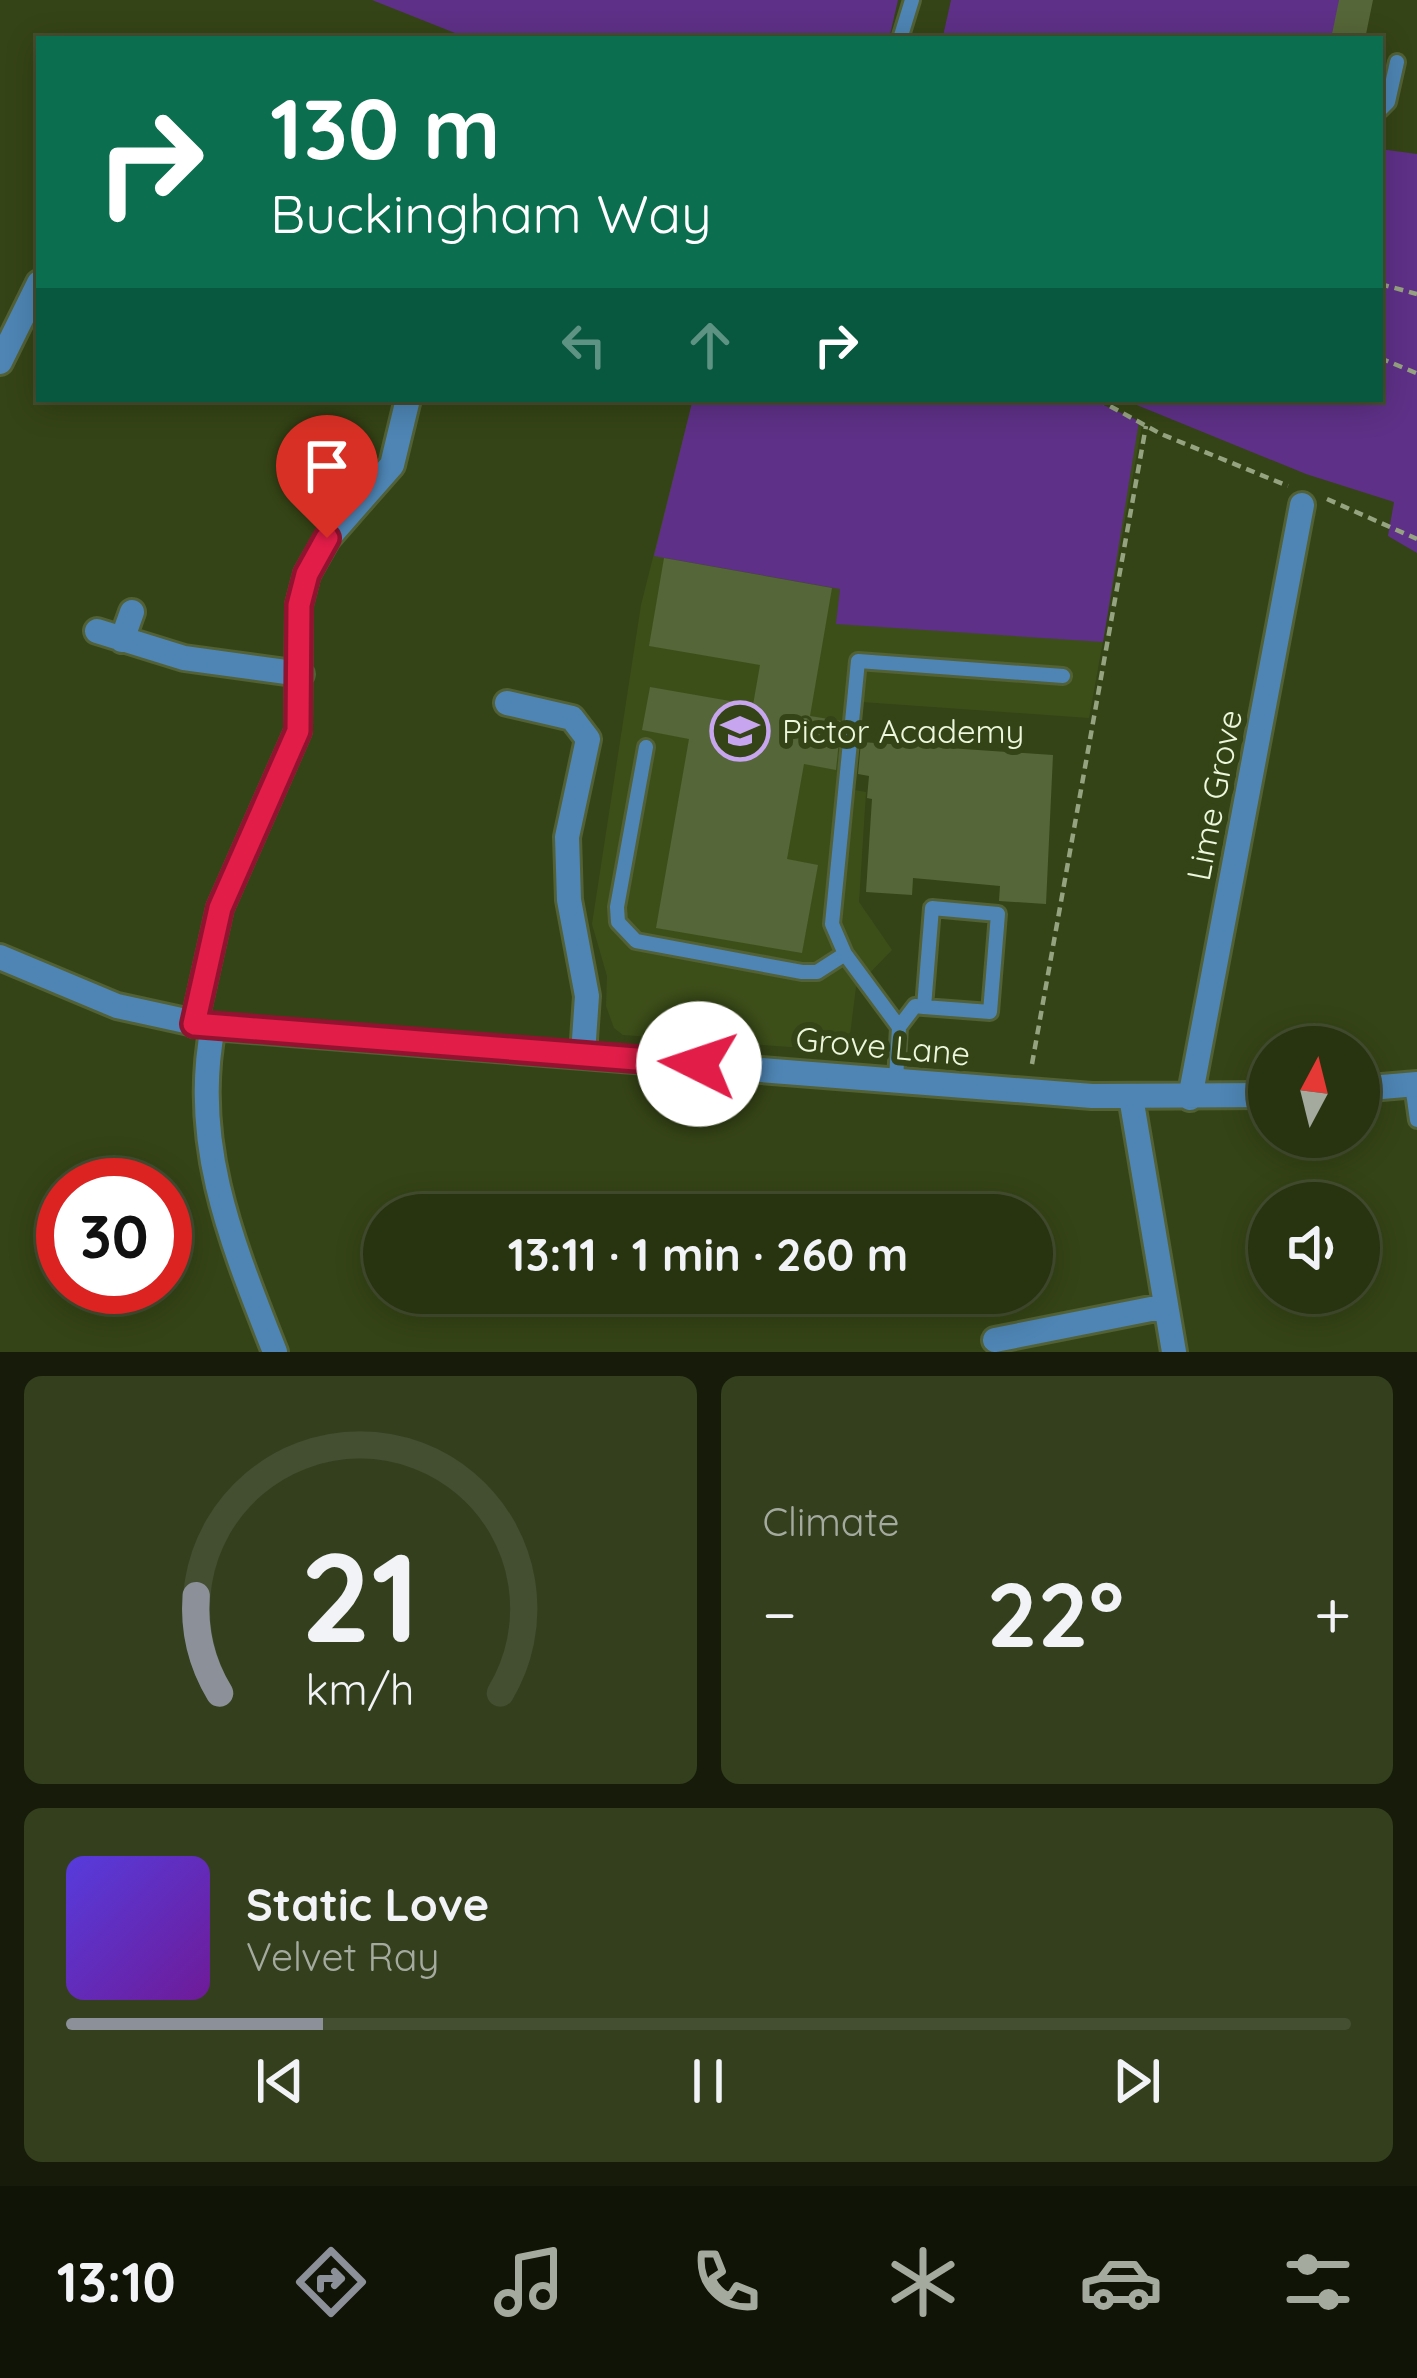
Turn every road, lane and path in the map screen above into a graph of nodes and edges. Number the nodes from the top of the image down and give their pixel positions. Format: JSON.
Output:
{"nodes":[{"id":1,"x":912,"y":0,"type":"edge"},
{"id":2,"x":901,"y":36,"type":"edge"},
{"id":3,"x":1397,"y":62,"type":"dead end"},
{"id":4,"x":1383,"y":107,"type":"edge"},
{"id":5,"x":1383,"y":285,"type":"edge"},
{"id":6,"x":36,"y":289,"type":"edge"},
{"id":7,"x":1417,"y":294,"type":"edge"},
{"id":8,"x":1383,"y":359,"type":"edge"},
{"id":9,"x":0,"y":362,"type":"edge"},
{"id":10,"x":1416,"y":373,"type":"edge"},
{"id":11,"x":407,"y":402,"type":"edge"},
{"id":12,"x":1103,"y":402,"type":"edge"},
{"id":13,"x":1146,"y":425,"type":"junction"},
{"id":14,"x":1309,"y":498,"type":"junction"},
{"id":15,"x":1417,"y":539,"type":"edge"},
{"id":16,"x":132,"y":612,"type":"dead end"},
{"id":17,"x":97,"y":631,"type":"dead end"},
{"id":18,"x":122,"y":640,"type":"junction"},
{"id":19,"x":301,"y":674,"type":"junction"},
{"id":20,"x":1063,"y":676,"type":"dead end"},
{"id":21,"x":507,"y":703,"type":"dead end"},
{"id":22,"x":646,"y":747,"type":"dead end"},
{"id":23,"x":845,"y":954,"type":"junction"},
{"id":24,"x":0,"y":957,"type":"edge"},
{"id":25,"x":924,"y":1006,"type":"junction"},
{"id":26,"x":203,"y":1025,"type":"junction"},
{"id":27,"x":899,"y":1027,"type":"junction"},
{"id":28,"x":583,"y":1054,"type":"junction"},
{"id":29,"x":896,"y":1080,"type":"junction"},
{"id":30,"x":1415,"y":1084,"type":"edge"},
{"id":31,"x":1380,"y":1087,"type":"edge"},
{"id":32,"x":1022,"y":1091,"type":"junction"},
{"id":33,"x":1248,"y":1096,"type":"edge"},
{"id":34,"x":1131,"y":1097,"type":"junction"},
{"id":35,"x":1190,"y":1098,"type":"junction"},
{"id":36,"x":1417,"y":1120,"type":"edge"},
{"id":37,"x":1166,"y":1306,"type":"junction"},
{"id":38,"x":995,"y":1340,"type":"dead end"},
{"id":39,"x":275,"y":1352,"type":"edge"},
{"id":40,"x":1174,"y":1352,"type":"edge"}],
"edges":[{"from":1,"to":2,"type":"lane"},
{"from":3,"to":4,"type":"lane"},
{"from":5,"to":7,"type":"path"},
{"from":6,"to":9,"type":"street"},
{"from":8,"to":10,"type":"path"},
{"from":11,"to":19,"type":"street"},
{"from":12,"to":13,"type":"path"},
{"from":13,"to":14,"type":"path"},
{"from":13,"to":32,"type":"path"},
{"from":14,"to":15,"type":"path"},
{"from":14,"to":35,"type":"street","name":"Lime Grove"},
{"from":16,"to":18,"type":"street"},
{"from":17,"to":18,"type":"street"},
{"from":18,"to":19,"type":"street"},
{"from":19,"to":26,"type":"street"},
{"from":20,"to":23,"type":"lane"},
{"from":21,"to":28,"type":"street"},
{"from":22,"to":23,"type":"lane"},
{"from":23,"to":27,"type":"lane"},
{"from":24,"to":26,"type":"street","name":"Grove Lane"},
{"from":25,"to":25,"type":"lane"},
{"from":25,"to":27,"type":"lane"},
{"from":26,"to":28,"type":"street","name":"Grove Lane"},
{"from":26,"to":39,"type":"street"},
{"from":27,"to":29,"type":"lane"},
{"from":28,"to":29,"type":"street","name":"Grove Lane"},
{"from":29,"to":32,"type":"street","name":"Grove Lane"},
{"from":30,"to":31,"type":"street"},
{"from":30,"to":36,"type":"lane"},
{"from":32,"to":34,"type":"street","name":"Grove Lane"},
{"from":33,"to":35,"type":"street","name":"Grove Lane"},
{"from":34,"to":35,"type":"street","name":"Grove Lane"},
{"from":34,"to":37,"type":"street"},
{"from":37,"to":38,"type":"street"},
{"from":37,"to":40,"type":"street"}]}
